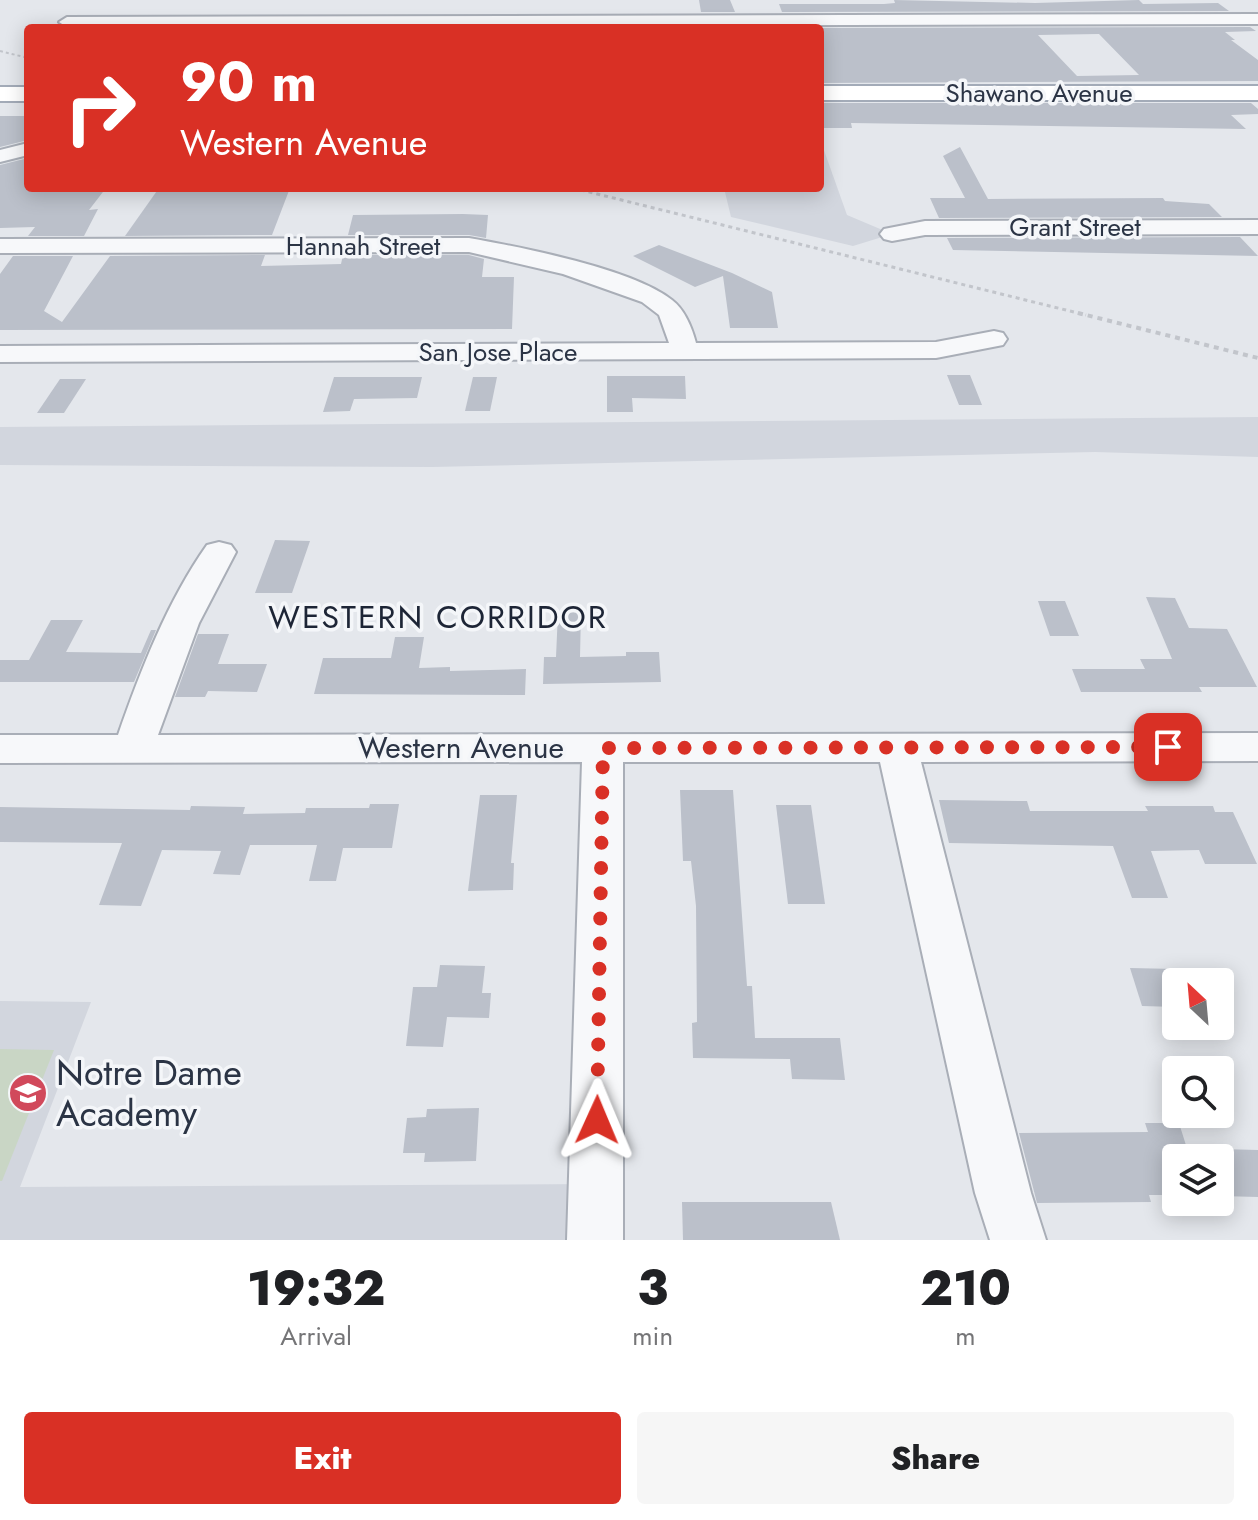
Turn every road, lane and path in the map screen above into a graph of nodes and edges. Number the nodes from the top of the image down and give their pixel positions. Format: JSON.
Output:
{"nodes":[{"id":1,"x":83,"y":7,"type":"dead end"},
{"id":2,"x":1258,"y":19,"type":"edge"},
{"id":3,"x":64,"y":24,"type":"edge"},
{"id":4,"x":500,"y":24,"type":"edge"},
{"id":5,"x":0,"y":51,"type":"edge"},
{"id":6,"x":24,"y":57,"type":"edge"},
{"id":7,"x":824,"y":93,"type":"edge"},
{"id":8,"x":1258,"y":93,"type":"edge"},
{"id":9,"x":0,"y":94,"type":"edge"},
{"id":10,"x":24,"y":94,"type":"edge"},
{"id":11,"x":24,"y":150,"type":"edge"},
{"id":12,"x":0,"y":156,"type":"edge"},
{"id":13,"x":0,"y":166,"type":"edge"},
{"id":14,"x":24,"y":166,"type":"edge"},
{"id":15,"x":589,"y":192,"type":"edge"},
{"id":16,"x":1258,"y":227,"type":"edge"},
{"id":17,"x":892,"y":234,"type":"dead end"},
{"id":18,"x":0,"y":246,"type":"edge"},
{"id":19,"x":994,"y":339,"type":"dead end"},
{"id":20,"x":684,"y":351,"type":"junction"},
{"id":21,"x":0,"y":354,"type":"edge"},
{"id":22,"x":1258,"y":358,"type":"edge"},
{"id":23,"x":219,"y":552,"type":"dead end"},
{"id":24,"x":1258,"y":747,"type":"edge"},
{"id":25,"x":603,"y":748,"type":"junction"},
{"id":26,"x":897,"y":748,"type":"junction"},
{"id":27,"x":0,"y":749,"type":"edge"},
{"id":28,"x":133,"y":749,"type":"junction"},
{"id":29,"x":595,"y":1240,"type":"edge"},
{"id":30,"x":1018,"y":1240,"type":"edge"}],
"edges":[{"from":1,"to":3,"type":"street"},
{"from":2,"to":4,"type":"street"},
{"from":5,"to":6,"type":"path"},
{"from":7,"to":8,"type":"main road","name":"Shawano Avenue"},
{"from":9,"to":10,"type":"main road"},
{"from":11,"to":12,"type":"street"},
{"from":13,"to":14,"type":"street"},
{"from":15,"to":22,"type":"path"},
{"from":16,"to":17,"type":"street","name":"Grant Street"},
{"from":18,"to":20,"type":"street","name":"Hannah Street"},
{"from":19,"to":20,"type":"street","name":"San Jose Place"},
{"from":20,"to":21,"type":"street","name":"San Jose Place"},
{"from":23,"to":28,"type":"street"},
{"from":24,"to":26,"type":"street","name":"Western Avenue"},
{"from":25,"to":26,"type":"street","name":"Western Avenue"},
{"from":25,"to":28,"type":"street","name":"Western Avenue"},
{"from":25,"to":29,"type":"street"},
{"from":26,"to":30,"type":"street"},
{"from":27,"to":28,"type":"street","name":"Western Avenue"}]}
